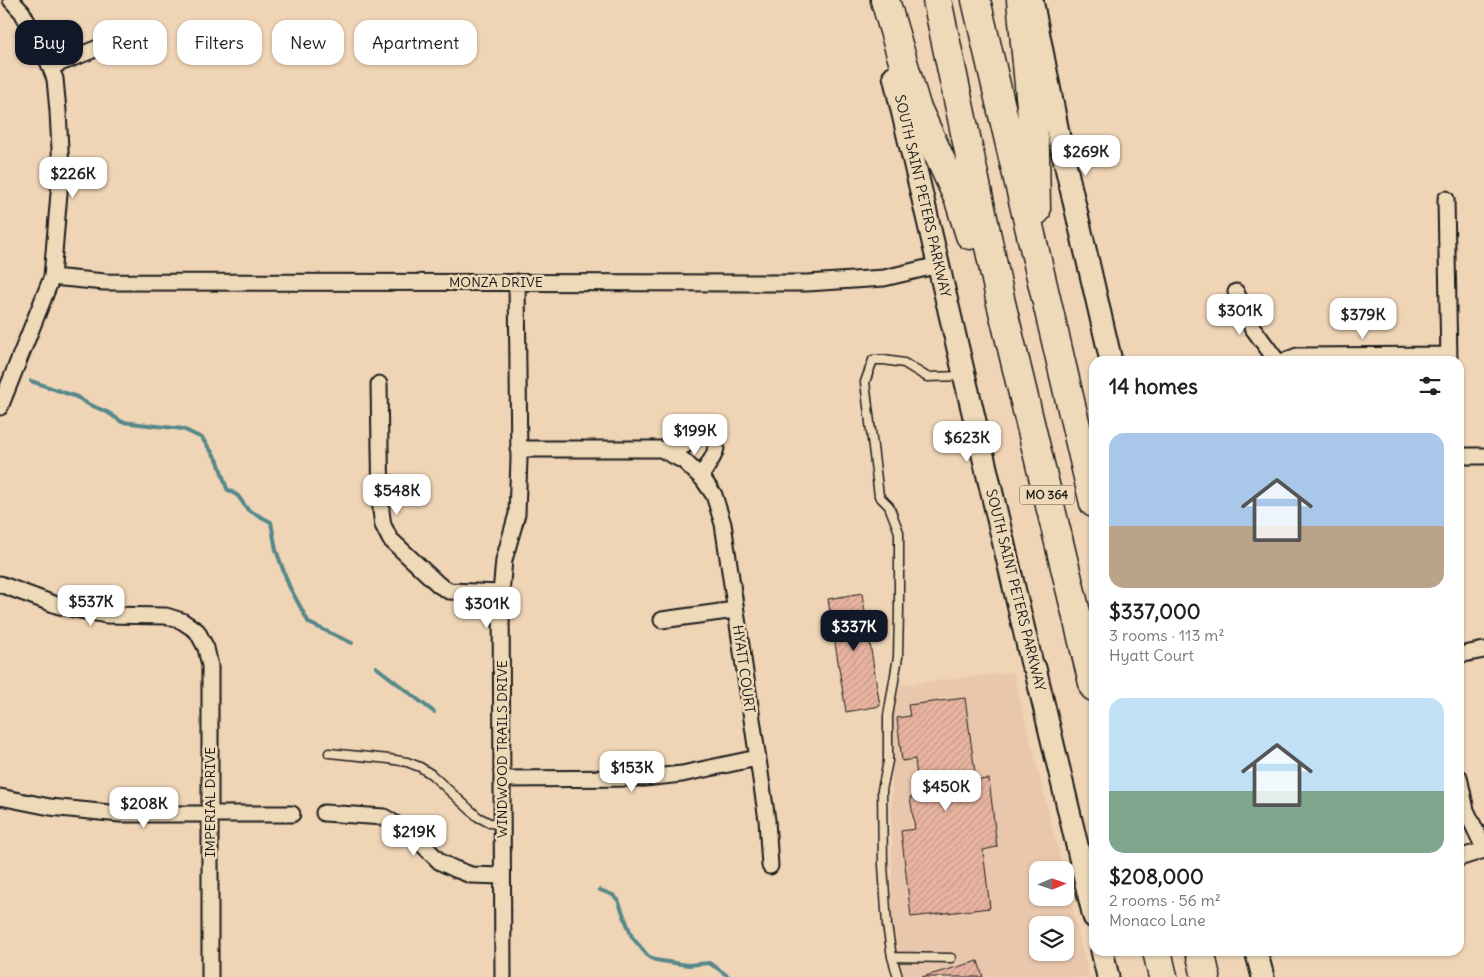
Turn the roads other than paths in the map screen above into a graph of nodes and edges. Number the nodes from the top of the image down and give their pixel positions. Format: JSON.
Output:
{"nodes":[{"id":1,"x":11,"y":0,"type":"edge"},
{"id":2,"x":878,"y":0,"type":"edge"},
{"id":3,"x":884,"y":0,"type":"edge"},
{"id":4,"x":937,"y":0,"type":"edge"},
{"id":5,"x":976,"y":0,"type":"edge"},
{"id":6,"x":1021,"y":0,"type":"edge"},
{"id":7,"x":1032,"y":0,"type":"edge"},
{"id":8,"x":93,"y":50,"type":"edge"},
{"id":9,"x":50,"y":66,"type":"junction"},
{"id":10,"x":1446,"y":199,"type":"dead end"},
{"id":11,"x":939,"y":265,"type":"junction"},
{"id":12,"x":1038,"y":267,"type":"junction"},
{"id":13,"x":52,"y":277,"type":"junction"},
{"id":14,"x":517,"y":282,"type":"junction"},
{"id":15,"x":1236,"y":292,"type":"dead end"},
{"id":16,"x":1000,"y":303,"type":"junction"},
{"id":17,"x":1110,"y":356,"type":"edge"},
{"id":18,"x":1273,"y":356,"type":"edge"},
{"id":19,"x":1449,"y":356,"type":"edge"},
{"id":20,"x":965,"y":376,"type":"junction"},
{"id":21,"x":379,"y":384,"type":"dead end"},
{"id":22,"x":0,"y":407,"type":"edge"},
{"id":23,"x":518,"y":449,"type":"junction"},
{"id":24,"x":671,"y":454,"type":"junction"},
{"id":25,"x":1464,"y":456,"type":"edge"},
{"id":26,"x":1484,"y":456,"type":"edge"},
{"id":27,"x":701,"y":476,"type":"junction"},
{"id":28,"x":1089,"y":482,"type":"edge"},
{"id":29,"x":0,"y":584,"type":"edge"},
{"id":30,"x":501,"y":593,"type":"junction"},
{"id":31,"x":735,"y":610,"type":"junction"},
{"id":32,"x":662,"y":620,"type":"dead end"},
{"id":33,"x":1484,"y":650,"type":"edge"},
{"id":34,"x":1464,"y":653,"type":"edge"},
{"id":35,"x":1089,"y":667,"type":"edge"},
{"id":36,"x":329,"y":753,"type":"dead end"},
{"id":37,"x":757,"y":758,"type":"junction"},
{"id":38,"x":502,"y":779,"type":"junction"},
{"id":39,"x":0,"y":797,"type":"edge"},
{"id":40,"x":1464,"y":801,"type":"edge"},
{"id":41,"x":324,"y":813,"type":"dead end"},
{"id":42,"x":209,"y":814,"type":"junction"},
{"id":43,"x":292,"y":814,"type":"dead end"},
{"id":44,"x":502,"y":824,"type":"junction"},
{"id":45,"x":1484,"y":849,"type":"edge"},
{"id":46,"x":1464,"y":856,"type":"edge"},
{"id":47,"x":770,"y":866,"type":"dead end"},
{"id":48,"x":502,"y":876,"type":"junction"},
{"id":49,"x":1089,"y":896,"type":"edge"},
{"id":50,"x":1103,"y":956,"type":"edge"},
{"id":51,"x":1157,"y":956,"type":"edge"},
{"id":52,"x":1201,"y":956,"type":"edge"},
{"id":53,"x":1257,"y":956,"type":"edge"},
{"id":54,"x":892,"y":957,"type":"junction"},
{"id":55,"x":951,"y":958,"type":"dead end"},
{"id":56,"x":210,"y":977,"type":"edge"},
{"id":57,"x":503,"y":977,"type":"edge"},
{"id":58,"x":898,"y":977,"type":"edge"},
{"id":59,"x":1108,"y":977,"type":"edge"},
{"id":60,"x":1163,"y":977,"type":"edge"},
{"id":61,"x":1206,"y":977,"type":"edge"},
{"id":62,"x":1263,"y":977,"type":"edge"}],
"edges":[{"from":1,"to":9,"type":"street"},
{"from":2,"to":11,"type":"main road","name":"SOUTH SAINT PETERS PARKWAY"},
{"from":3,"to":16,"type":"highway"},
{"from":4,"to":16,"type":"highway","number":"MO 364"},
{"from":5,"to":12,"type":"highway","number":"MO 364"},
{"from":6,"to":12,"type":"highway"},
{"from":7,"to":17,"type":"main road"},
{"from":8,"to":9,"type":"street"},
{"from":9,"to":13,"type":"street"},
{"from":10,"to":19,"type":"street"},
{"from":11,"to":14,"type":"street","name":"MONZA DRIVE"},
{"from":11,"to":20,"type":"main road","name":"SOUTH SAINT PETERS PARKWAY"},
{"from":12,"to":28,"type":"highway","number":"MO 364"},
{"from":13,"to":14,"type":"street","name":"MONZA DRIVE"},
{"from":13,"to":22,"type":"street"},
{"from":14,"to":23,"type":"street","name":"WINDWOOD TRAILS DRIVE"},
{"from":15,"to":18,"type":"street"},
{"from":16,"to":35,"type":"highway","number":"MO 364"},
{"from":20,"to":49,"type":"main road","name":"SOUTH SAINT PETERS PARKWAY"},
{"from":20,"to":54,"type":"lane"},
{"from":21,"to":30,"type":"street"},
{"from":23,"to":24,"type":"street","name":"HYATT COURT"},
{"from":23,"to":30,"type":"street","name":"WINDWOOD TRAILS DRIVE"},
{"from":24,"to":27,"type":"street","name":"HYATT COURT"},
{"from":24,"to":27,"type":"street"},
{"from":25,"to":26,"type":"street"},
{"from":27,"to":31,"type":"street","name":"HYATT COURT"},
{"from":29,"to":42,"type":"street","name":"IMPERIAL DRIVE"},
{"from":30,"to":38,"type":"street","name":"WINDWOOD TRAILS DRIVE"},
{"from":31,"to":32,"type":"street"},
{"from":31,"to":37,"type":"street","name":"HYATT COURT"},
{"from":33,"to":34,"type":"street"},
{"from":36,"to":44,"type":"lane"},
{"from":37,"to":38,"type":"street"},
{"from":37,"to":47,"type":"street","name":"HYATT COURT"},
{"from":38,"to":44,"type":"street","name":"WINDWOOD TRAILS DRIVE"},
{"from":39,"to":42,"type":"street"},
{"from":40,"to":45,"type":"street"},
{"from":41,"to":48,"type":"street"},
{"from":42,"to":43,"type":"street"},
{"from":42,"to":56,"type":"street","name":"IMPERIAL DRIVE"},
{"from":44,"to":48,"type":"street","name":"WINDWOOD TRAILS DRIVE"},
{"from":45,"to":46,"type":"street"},
{"from":48,"to":57,"type":"street","name":"WINDWOOD TRAILS DRIVE"},
{"from":50,"to":59,"type":"main road"},
{"from":51,"to":60,"type":"highway"},
{"from":52,"to":61,"type":"highway"},
{"from":53,"to":62,"type":"main road"},
{"from":54,"to":55,"type":"lane"},
{"from":54,"to":58,"type":"lane"}]}
